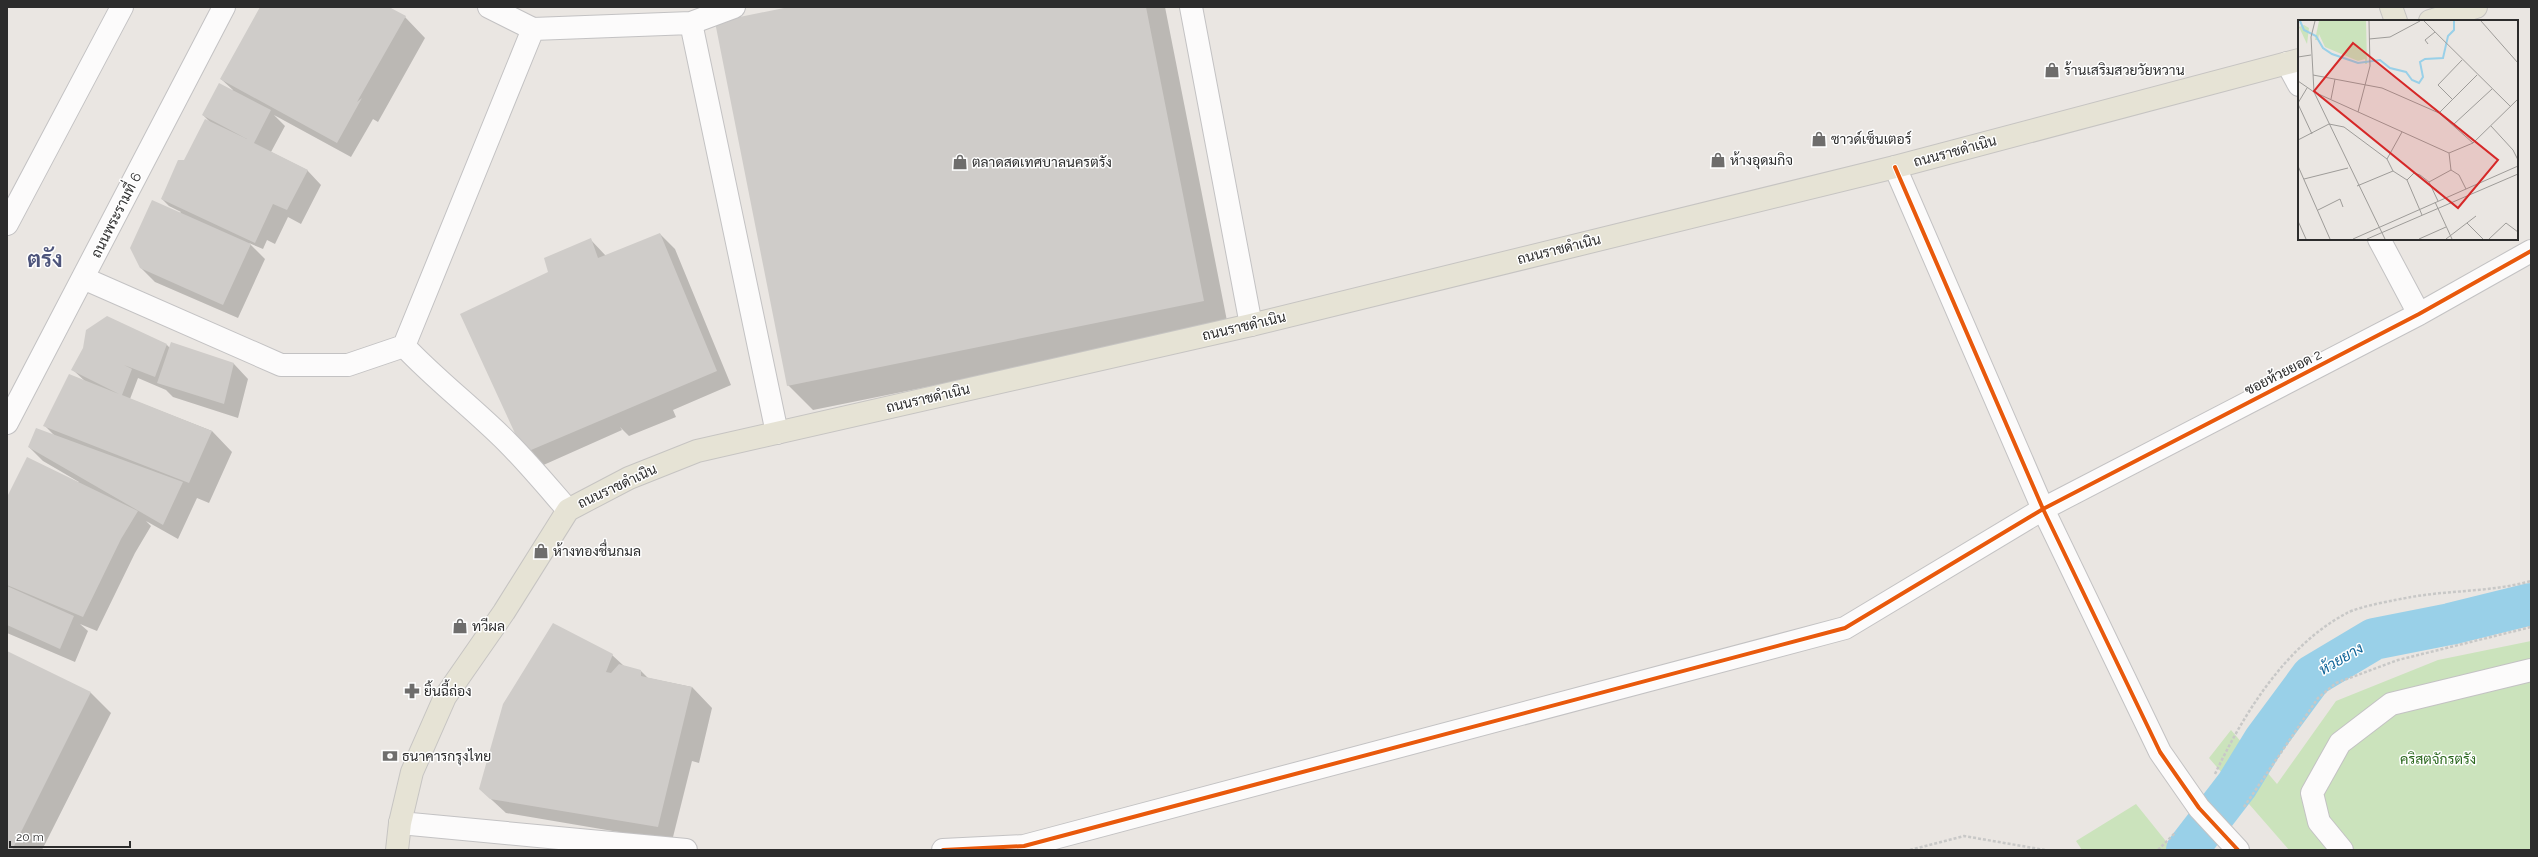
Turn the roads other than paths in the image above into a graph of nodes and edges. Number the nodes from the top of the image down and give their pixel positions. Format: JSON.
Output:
{"nodes":[{"id":1,"x":122,"y":7,"type":"edge"},
{"id":2,"x":224,"y":7,"type":"edge"},
{"id":3,"x":489,"y":7,"type":"edge"},
{"id":4,"x":734,"y":7,"type":"edge"},
{"id":5,"x":1191,"y":7,"type":"edge"},
{"id":6,"x":2391,"y":7,"type":"edge"},
{"id":7,"x":2476,"y":7,"type":"edge"},
{"id":8,"x":2396,"y":20,"type":"edge"},
{"id":9,"x":2433,"y":20,"type":"edge"},
{"id":10,"x":691,"y":23,"type":"junction"},
{"id":11,"x":533,"y":29,"type":"junction"},
{"id":12,"x":2293,"y":62,"type":"edge"},
{"id":13,"x":2298,"y":81,"type":"edge"},
{"id":14,"x":1896,"y":167,"type":"junction"},
{"id":15,"x":7,"y":224,"type":"edge"},
{"id":16,"x":2380,"y":240,"type":"edge"},
{"id":17,"x":2531,"y":251,"type":"edge"},
{"id":18,"x":83,"y":278,"type":"junction"},
{"id":19,"x":2419,"y":314,"type":"junction"},
{"id":20,"x":1251,"y":325,"type":"junction"},
{"id":21,"x":404,"y":346,"type":"junction"},
{"id":22,"x":7,"y":423,"type":"edge"},
{"id":23,"x":777,"y":433,"type":"junction"},
{"id":24,"x":2043,"y":509,"type":"junction"},
{"id":25,"x":568,"y":510,"type":"junction"},
{"id":26,"x":2531,"y":670,"type":"edge"},
{"id":27,"x":400,"y":823,"type":"junction"},
{"id":28,"x":1024,"y":848,"type":"edge"},
{"id":29,"x":396,"y":850,"type":"edge"},
{"id":30,"x":686,"y":850,"type":"edge"},
{"id":31,"x":943,"y":850,"type":"edge"},
{"id":32,"x":2238,"y":850,"type":"edge"},
{"id":33,"x":2342,"y":850,"type":"edge"}],
"edges":[{"from":1,"to":15,"type":"street"},
{"from":2,"to":18,"type":"street","name":"ถนนพระรามที่ 6"},
{"from":3,"to":11,"type":"street"},
{"from":4,"to":10,"type":"street"},
{"from":5,"to":20,"type":"street"},
{"from":6,"to":8,"type":"main road"},
{"from":7,"to":9,"type":"main road"},
{"from":10,"to":11,"type":"street"},
{"from":10,"to":23,"type":"street"},
{"from":11,"to":21,"type":"street"},
{"from":12,"to":13,"type":"street"},
{"from":12,"to":14,"type":"main road","name":"ถนนราชดำเนิน"},
{"from":14,"to":20,"type":"main road","name":"ถนนราชดำเนิน"},
{"from":14,"to":24,"type":"street"},
{"from":16,"to":19,"type":"street"},
{"from":17,"to":19,"type":"street","name":"ซอยห้วยยอด 2"},
{"from":18,"to":21,"type":"street"},
{"from":18,"to":22,"type":"street","name":"ถนนพระรามที่ 6"},
{"from":19,"to":24,"type":"street","name":"ซอยห้วยยอด 2"},
{"from":20,"to":23,"type":"main road","name":"ถนนราชดำเนิน"},
{"from":21,"to":25,"type":"street"},
{"from":23,"to":25,"type":"main road","name":"ถนนราชดำเนิน"},
{"from":24,"to":28,"type":"street","name":"ซอยห้วยยอด 2"},
{"from":24,"to":32,"type":"street"},
{"from":25,"to":27,"type":"main road","name":"ถนนราชดำเนิน"},
{"from":26,"to":33,"type":"street"},
{"from":27,"to":29,"type":"main road","name":"ถนนราชดำเนิน"},
{"from":27,"to":30,"type":"street"},
{"from":28,"to":31,"type":"street","name":"ซอยห้วยยอด 2"}]}
